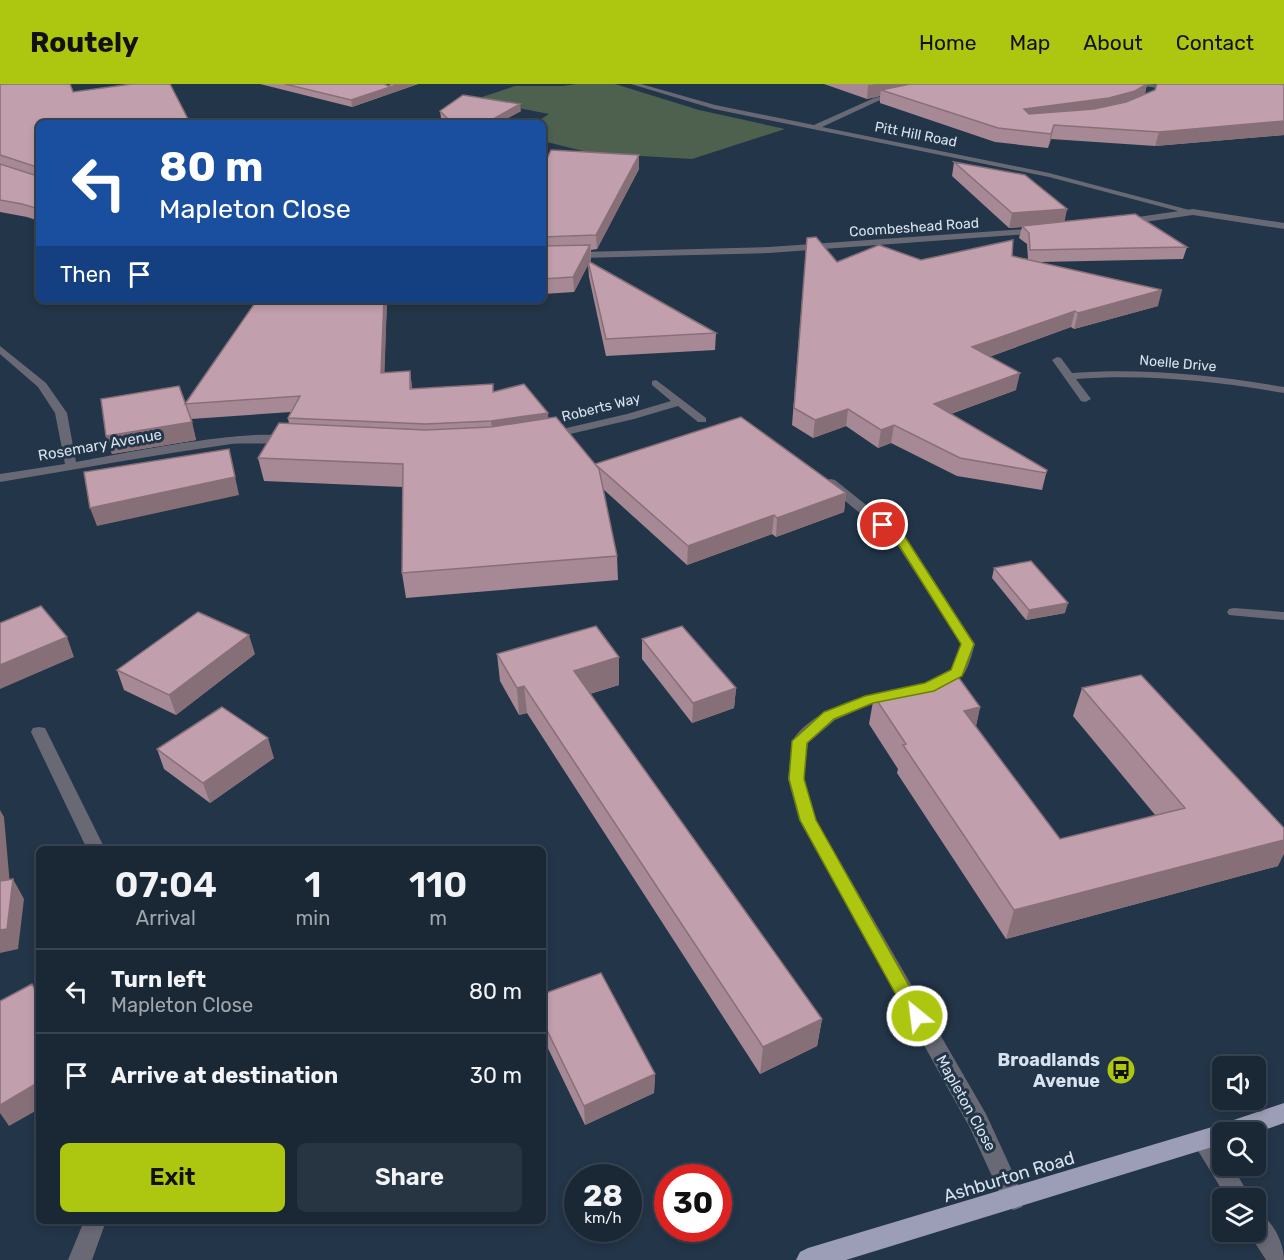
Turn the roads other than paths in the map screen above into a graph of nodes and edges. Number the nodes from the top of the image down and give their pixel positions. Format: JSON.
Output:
{"nodes":[{"id":1,"x":634,"y":84,"type":"edge"},
{"id":2,"x":1126,"y":84,"type":"edge"},
{"id":3,"x":1184,"y":88,"type":"edge"},
{"id":4,"x":910,"y":93,"type":"edge"},
{"id":5,"x":813,"y":128,"type":"junction"},
{"id":6,"x":1193,"y":212,"type":"junction"},
{"id":7,"x":1112,"y":223,"type":"edge"},
{"id":8,"x":1284,"y":226,"type":"edge"},
{"id":9,"x":1055,"y":230,"type":"edge"},
{"id":10,"x":546,"y":256,"type":"edge"},
{"id":11,"x":0,"y":349,"type":"edge"},
{"id":12,"x":1057,"y":360,"type":"dead end"},
{"id":13,"x":1069,"y":376,"type":"junction"},
{"id":14,"x":656,"y":383,"type":"dead end"},
{"id":15,"x":1284,"y":390,"type":"edge"},
{"id":16,"x":1085,"y":399,"type":"dead end"},
{"id":17,"x":680,"y":402,"type":"junction"},
{"id":18,"x":702,"y":420,"type":"dead end"},
{"id":19,"x":539,"y":436,"type":"edge"},
{"id":20,"x":303,"y":441,"type":"edge"},
{"id":21,"x":71,"y":466,"type":"junction"},
{"id":22,"x":0,"y":478,"type":"edge"},
{"id":23,"x":828,"y":481,"type":"edge"},
{"id":24,"x":1234,"y":612,"type":"dead end"},
{"id":25,"x":1284,"y":616,"type":"edge"},
{"id":26,"x":39,"y":732,"type":"dead end"},
{"id":27,"x":95,"y":846,"type":"edge"},
{"id":28,"x":1284,"y":1113,"type":"edge"},
{"id":29,"x":1257,"y":1122,"type":"edge"},
{"id":30,"x":1212,"y":1138,"type":"edge"},
{"id":31,"x":1014,"y":1199,"type":"junction"},
{"id":32,"x":94,"y":1224,"type":"edge"},
{"id":33,"x":1266,"y":1239,"type":"edge"},
{"id":34,"x":80,"y":1260,"type":"edge"},
{"id":35,"x":808,"y":1260,"type":"edge"},
{"id":36,"x":1279,"y":1260,"type":"edge"}],
"edges":[{"from":1,"to":5,"type":"street","name":"Pitt Hill Road"},
{"from":2,"to":3,"type":"street"},
{"from":4,"to":5,"type":"street"},
{"from":5,"to":6,"type":"street","name":"Pitt Hill Road"},
{"from":6,"to":7,"type":"street"},
{"from":6,"to":8,"type":"street"},
{"from":9,"to":10,"type":"street","name":"Coombeshead Road"},
{"from":11,"to":21,"type":"street"},
{"from":12,"to":13,"type":"street"},
{"from":13,"to":15,"type":"street","name":"Noelle Drive"},
{"from":13,"to":16,"type":"street"},
{"from":14,"to":17,"type":"street","name":"Roberts Way"},
{"from":17,"to":18,"type":"street","name":"Roberts Way"},
{"from":17,"to":19,"type":"street","name":"Roberts Way"},
{"from":20,"to":21,"type":"street","name":"Rosemary Avenue"},
{"from":21,"to":22,"type":"street","name":"Rosemary Avenue"},
{"from":23,"to":31,"type":"street","name":"Mapleton Close"},
{"from":24,"to":25,"type":"street"},
{"from":26,"to":27,"type":"street"},
{"from":28,"to":29,"type":"main road"},
{"from":30,"to":31,"type":"main road","name":"Ashburton Road"},
{"from":31,"to":35,"type":"main road","name":"Ashburton Road"},
{"from":32,"to":34,"type":"street"},
{"from":33,"to":36,"type":"street"}]}
